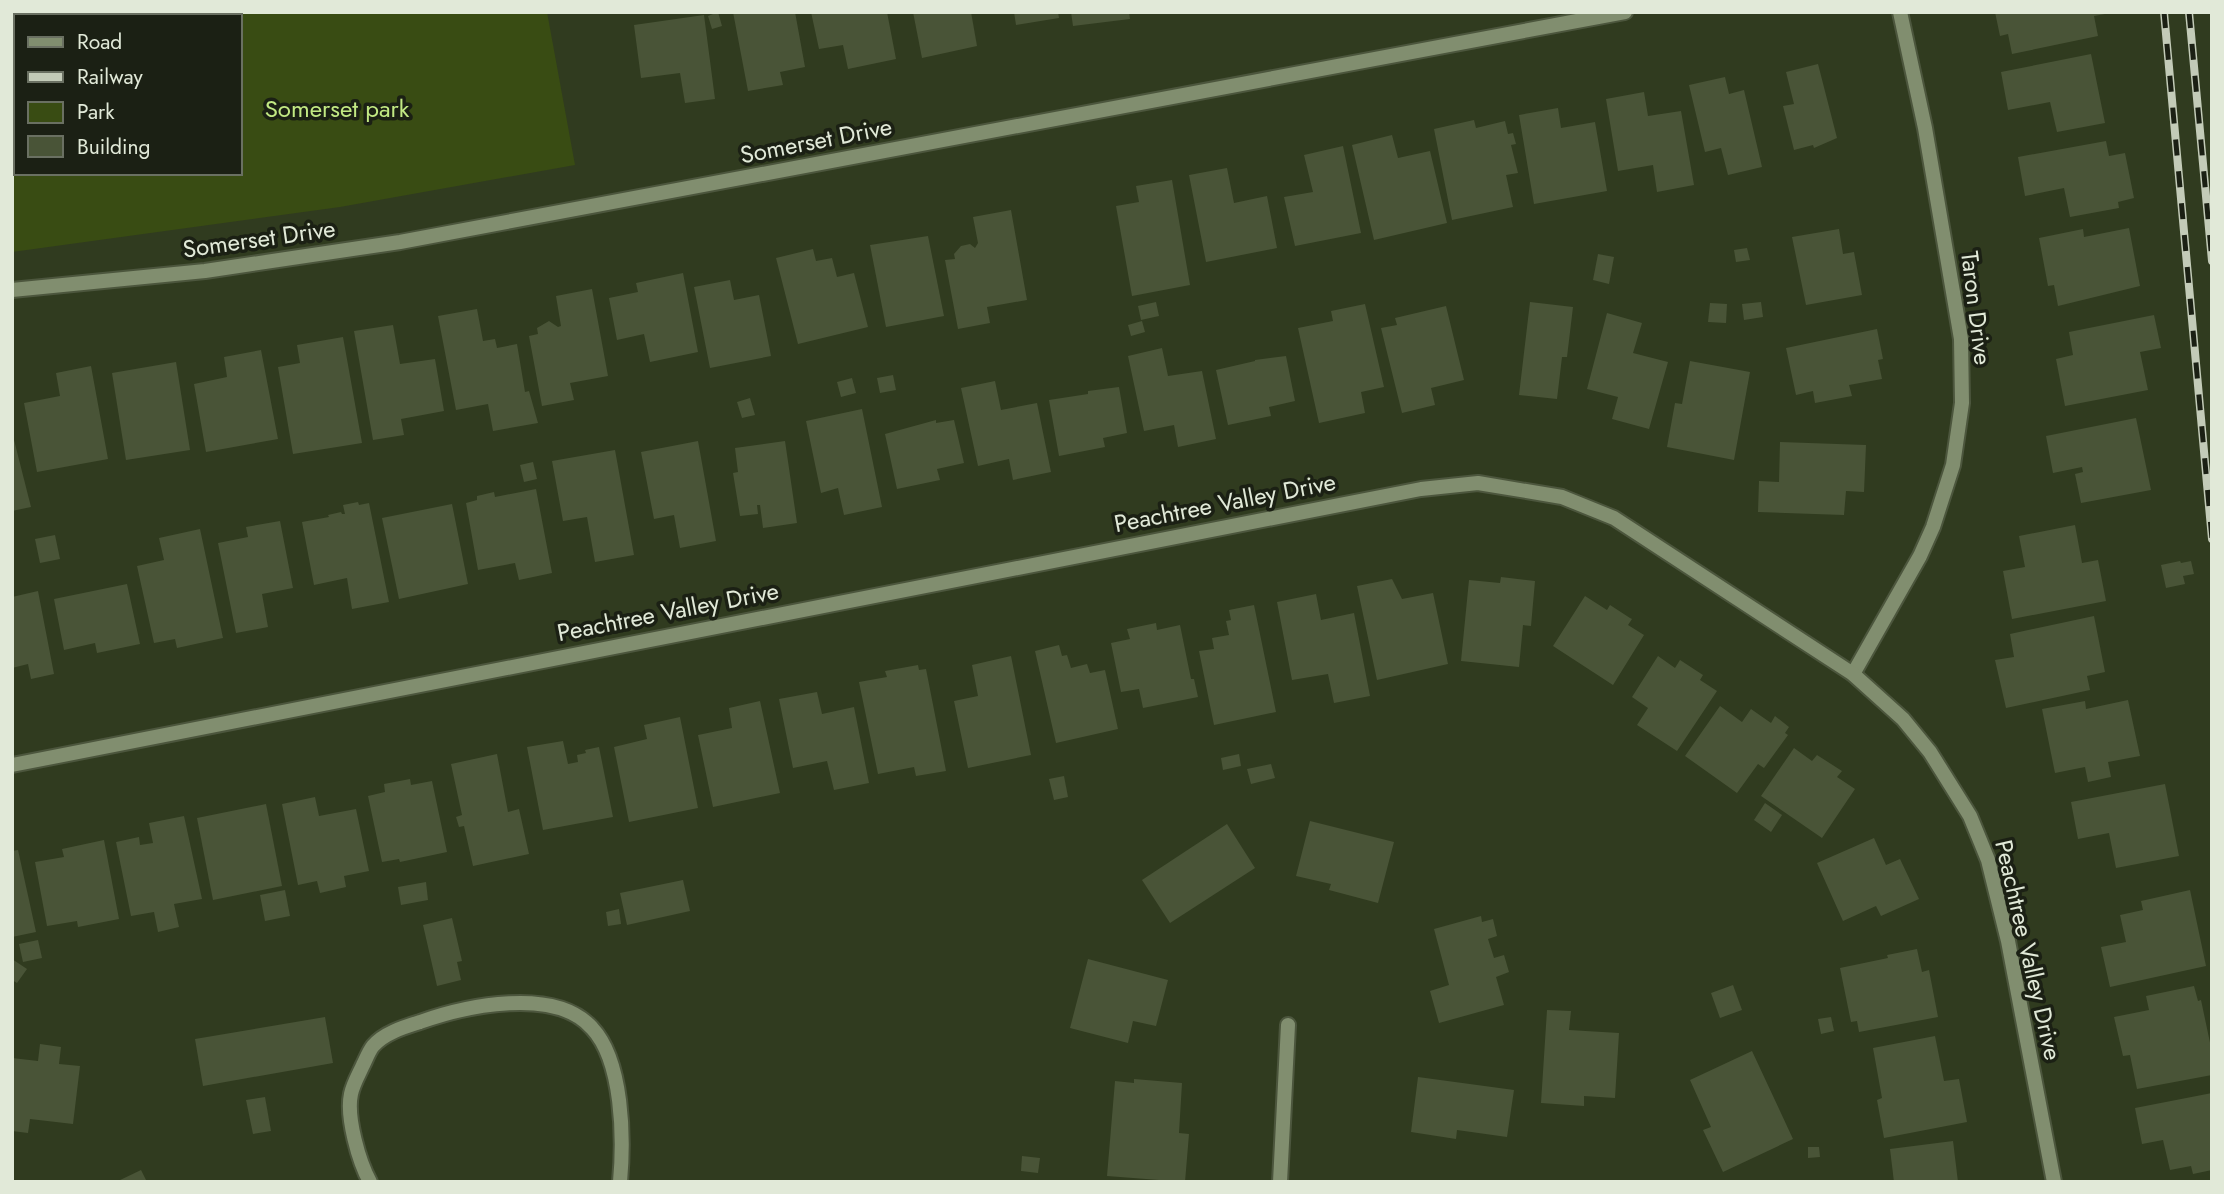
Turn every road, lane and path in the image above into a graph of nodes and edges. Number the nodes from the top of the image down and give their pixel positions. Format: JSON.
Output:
{"nodes":[{"id":1,"x":1625,"y":12,"type":"edge"},
{"id":2,"x":1900,"y":12,"type":"edge"},
{"id":3,"x":12,"y":290,"type":"edge"},
{"id":4,"x":1853,"y":674,"type":"junction"},
{"id":5,"x":12,"y":765,"type":"edge"},
{"id":6,"x":1288,"y":1025,"type":"dead end"},
{"id":7,"x":370,"y":1182,"type":"edge"},
{"id":8,"x":620,"y":1182,"type":"edge"},
{"id":9,"x":1280,"y":1182,"type":"edge"},
{"id":10,"x":2054,"y":1182,"type":"edge"}],
"edges":[{"from":1,"to":3,"type":"street","name":"Somerset Drive"},
{"from":2,"to":4,"type":"street","name":"Taron Drive"},
{"from":4,"to":5,"type":"street","name":"Peachtree Valley Drive"},
{"from":4,"to":10,"type":"street","name":"Peachtree Valley Drive"},
{"from":6,"to":9,"type":"street"},
{"from":7,"to":8,"type":"street"}]}
